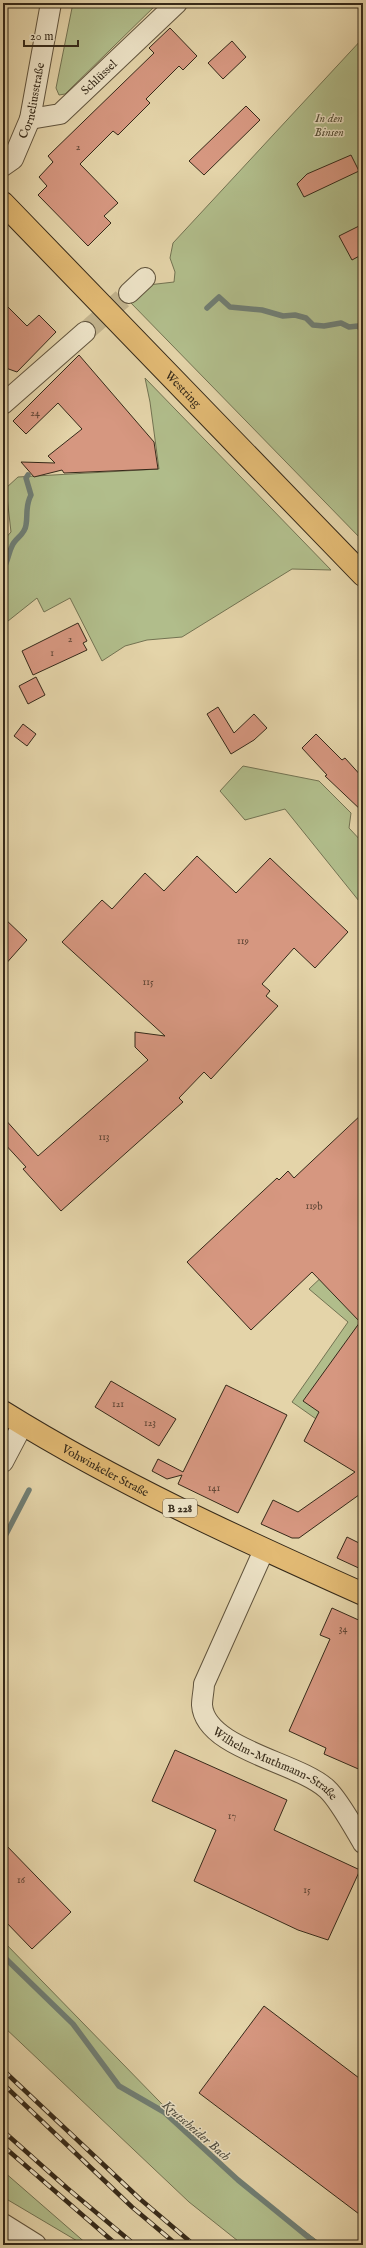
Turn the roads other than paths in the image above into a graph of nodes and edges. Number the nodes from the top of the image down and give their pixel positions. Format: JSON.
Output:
{"nodes":[{"id":1,"x":51,"y":3,"type":"edge"},
{"id":2,"x":177,"y":3,"type":"edge"},
{"id":3,"x":30,"y":119,"type":"junction"},
{"id":4,"x":3,"y":166,"type":"edge"},
{"id":5,"x":3,"y":203,"type":"edge"},
{"id":6,"x":145,"y":278,"type":"dead end"},
{"id":7,"x":130,"y":293,"type":"tunnel mouth"},
{"id":8,"x":85,"y":332,"type":"tunnel mouth"},
{"id":9,"x":3,"y":404,"type":"edge"},
{"id":10,"x":363,"y":575,"type":"edge"},
{"id":11,"x":3,"y":1412,"type":"edge"},
{"id":12,"x":22,"y":1424,"type":"junction"},
{"id":13,"x":3,"y":1462,"type":"edge"},
{"id":14,"x":264,"y":1550,"type":"junction"},
{"id":15,"x":363,"y":1594,"type":"edge"},
{"id":16,"x":363,"y":1843,"type":"edge"},
{"id":17,"x":3,"y":2225,"type":"edge"},
{"id":18,"x":35,"y":2245,"type":"edge"}],
"edges":[{"from":1,"to":3,"type":"street","name":"Corneliusstraße"},
{"from":2,"to":3,"type":"street","name":"Schlüssel"},
{"from":3,"to":4,"type":"street","name":"Corneliusstraße"},
{"from":5,"to":10,"type":"main road","name":"Westring"},
{"from":6,"to":7,"type":"street"},
{"from":8,"to":9,"type":"street"},
{"from":11,"to":12,"type":"main road","name":"Vohwinkeler Straße","number":"B 228"},
{"from":12,"to":13,"type":"street"},
{"from":12,"to":14,"type":"main road","name":"Vohwinkeler Straße","number":"B 228"},
{"from":14,"to":15,"type":"main road","name":"Vohwinkeler Straße","number":"B 228"},
{"from":14,"to":16,"type":"street","name":"Wilhelm-Muthmann-Straße"},
{"from":17,"to":18,"type":"street"}]}
